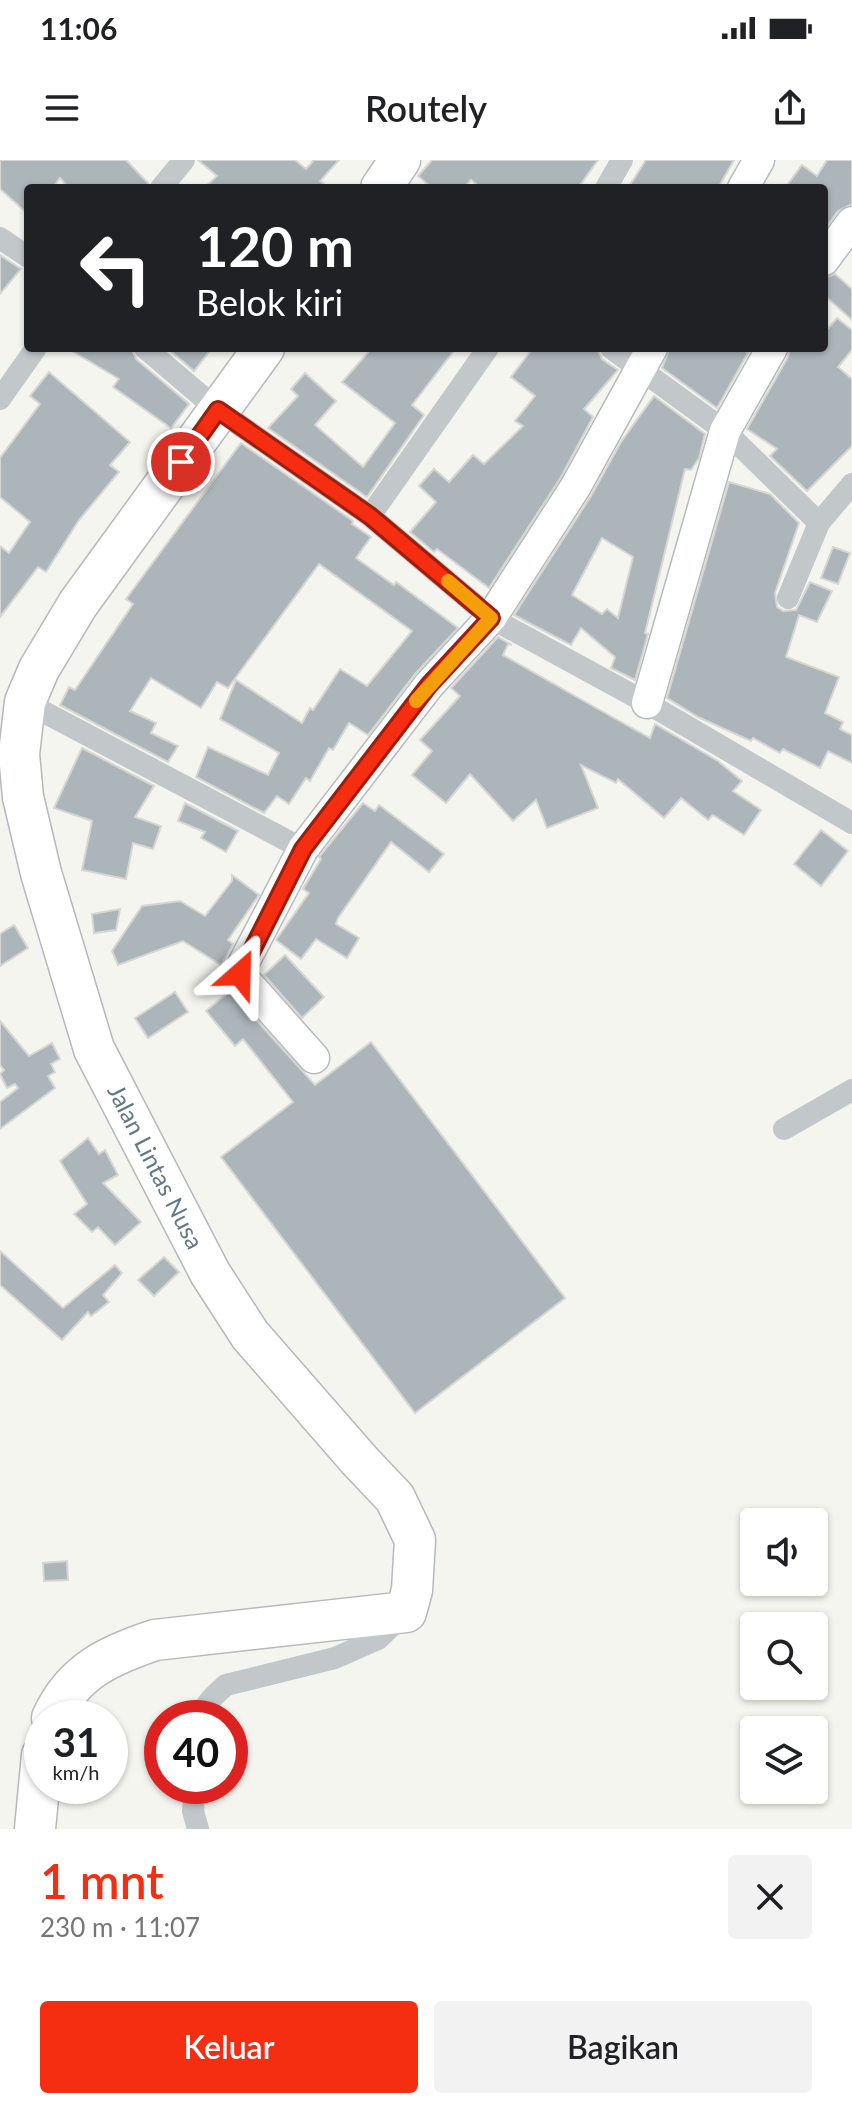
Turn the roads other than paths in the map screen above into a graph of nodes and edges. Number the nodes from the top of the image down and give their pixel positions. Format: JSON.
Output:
{"nodes":[{"id":1,"x":184,"y":160,"type":"edge"},
{"id":2,"x":622,"y":160,"type":"edge"},
{"id":3,"x":759,"y":160,"type":"edge"},
{"id":4,"x":164,"y":184,"type":"edge"},
{"id":5,"x":608,"y":184,"type":"edge"},
{"id":6,"x":745,"y":184,"type":"edge"},
{"id":7,"x":852,"y":222,"type":"edge"},
{"id":8,"x":0,"y":238,"type":"edge"},
{"id":9,"x":24,"y":254,"type":"edge"},
{"id":10,"x":828,"y":255,"type":"edge"},
{"id":11,"x":33,"y":352,"type":"edge"},
{"id":12,"x":150,"y":352,"type":"edge"},
{"id":13,"x":261,"y":352,"type":"edge"},
{"id":14,"x":485,"y":352,"type":"edge"},
{"id":15,"x":624,"y":352,"type":"edge"},
{"id":16,"x":770,"y":352,"type":"edge"},
{"id":17,"x":646,"y":359,"type":"edge"},
{"id":18,"x":0,"y":399,"type":"edge"},
{"id":19,"x":218,"y":410,"type":"junction"},
{"id":20,"x":725,"y":431,"type":"junction"},
{"id":21,"x":852,"y":484,"type":"edge"},
{"id":22,"x":370,"y":516,"type":"junction"},
{"id":23,"x":819,"y":523,"type":"junction"},
{"id":24,"x":788,"y":598,"type":"dead end"},
{"id":25,"x":491,"y":618,"type":"junction"},
{"id":26,"x":25,"y":702,"type":"junction"},
{"id":27,"x":647,"y":703,"type":"junction"},
{"id":28,"x":852,"y":823,"type":"edge"},
{"id":29,"x":303,"y":849,"type":"junction"},
{"id":30,"x":314,"y":1058,"type":"dead end"},
{"id":31,"x":852,"y":1090,"type":"edge"},
{"id":32,"x":784,"y":1129,"type":"dead end"},
{"id":33,"x":406,"y":1612,"type":"junction"},
{"id":34,"x":62,"y":1700,"type":"edge"},
{"id":35,"x":210,"y":1700,"type":"edge"},
{"id":36,"x":37,"y":1804,"type":"edge"},
{"id":37,"x":194,"y":1804,"type":"edge"},
{"id":38,"x":35,"y":1829,"type":"edge"},
{"id":39,"x":198,"y":1829,"type":"edge"}],
"edges":[{"from":1,"to":4,"type":"street"},
{"from":2,"to":5,"type":"street"},
{"from":3,"to":6,"type":"street"},
{"from":7,"to":10,"type":"street"},
{"from":8,"to":9,"type":"street"},
{"from":11,"to":18,"type":"street"},
{"from":12,"to":19,"type":"street"},
{"from":13,"to":19,"type":"highway","name":"Jalan Lintas Nusa"},
{"from":14,"to":22,"type":"street"},
{"from":15,"to":17,"type":"street"},
{"from":16,"to":20,"type":"street"},
{"from":17,"to":20,"type":"street"},
{"from":17,"to":25,"type":"street"},
{"from":19,"to":22,"type":"street"},
{"from":19,"to":26,"type":"highway","name":"Jalan Lintas Nusa"},
{"from":20,"to":23,"type":"street"},
{"from":20,"to":27,"type":"street"},
{"from":21,"to":23,"type":"street"},
{"from":22,"to":25,"type":"street"},
{"from":23,"to":24,"type":"street"},
{"from":25,"to":27,"type":"street"},
{"from":25,"to":29,"type":"street"},
{"from":26,"to":29,"type":"street"},
{"from":26,"to":33,"type":"highway","name":"Jalan Lintas Nusa"},
{"from":27,"to":28,"type":"street"},
{"from":29,"to":30,"type":"street"},
{"from":31,"to":32,"type":"street"},
{"from":33,"to":34,"type":"highway"},
{"from":33,"to":35,"type":"street"},
{"from":36,"to":38,"type":"highway"},
{"from":37,"to":39,"type":"street"}]}
